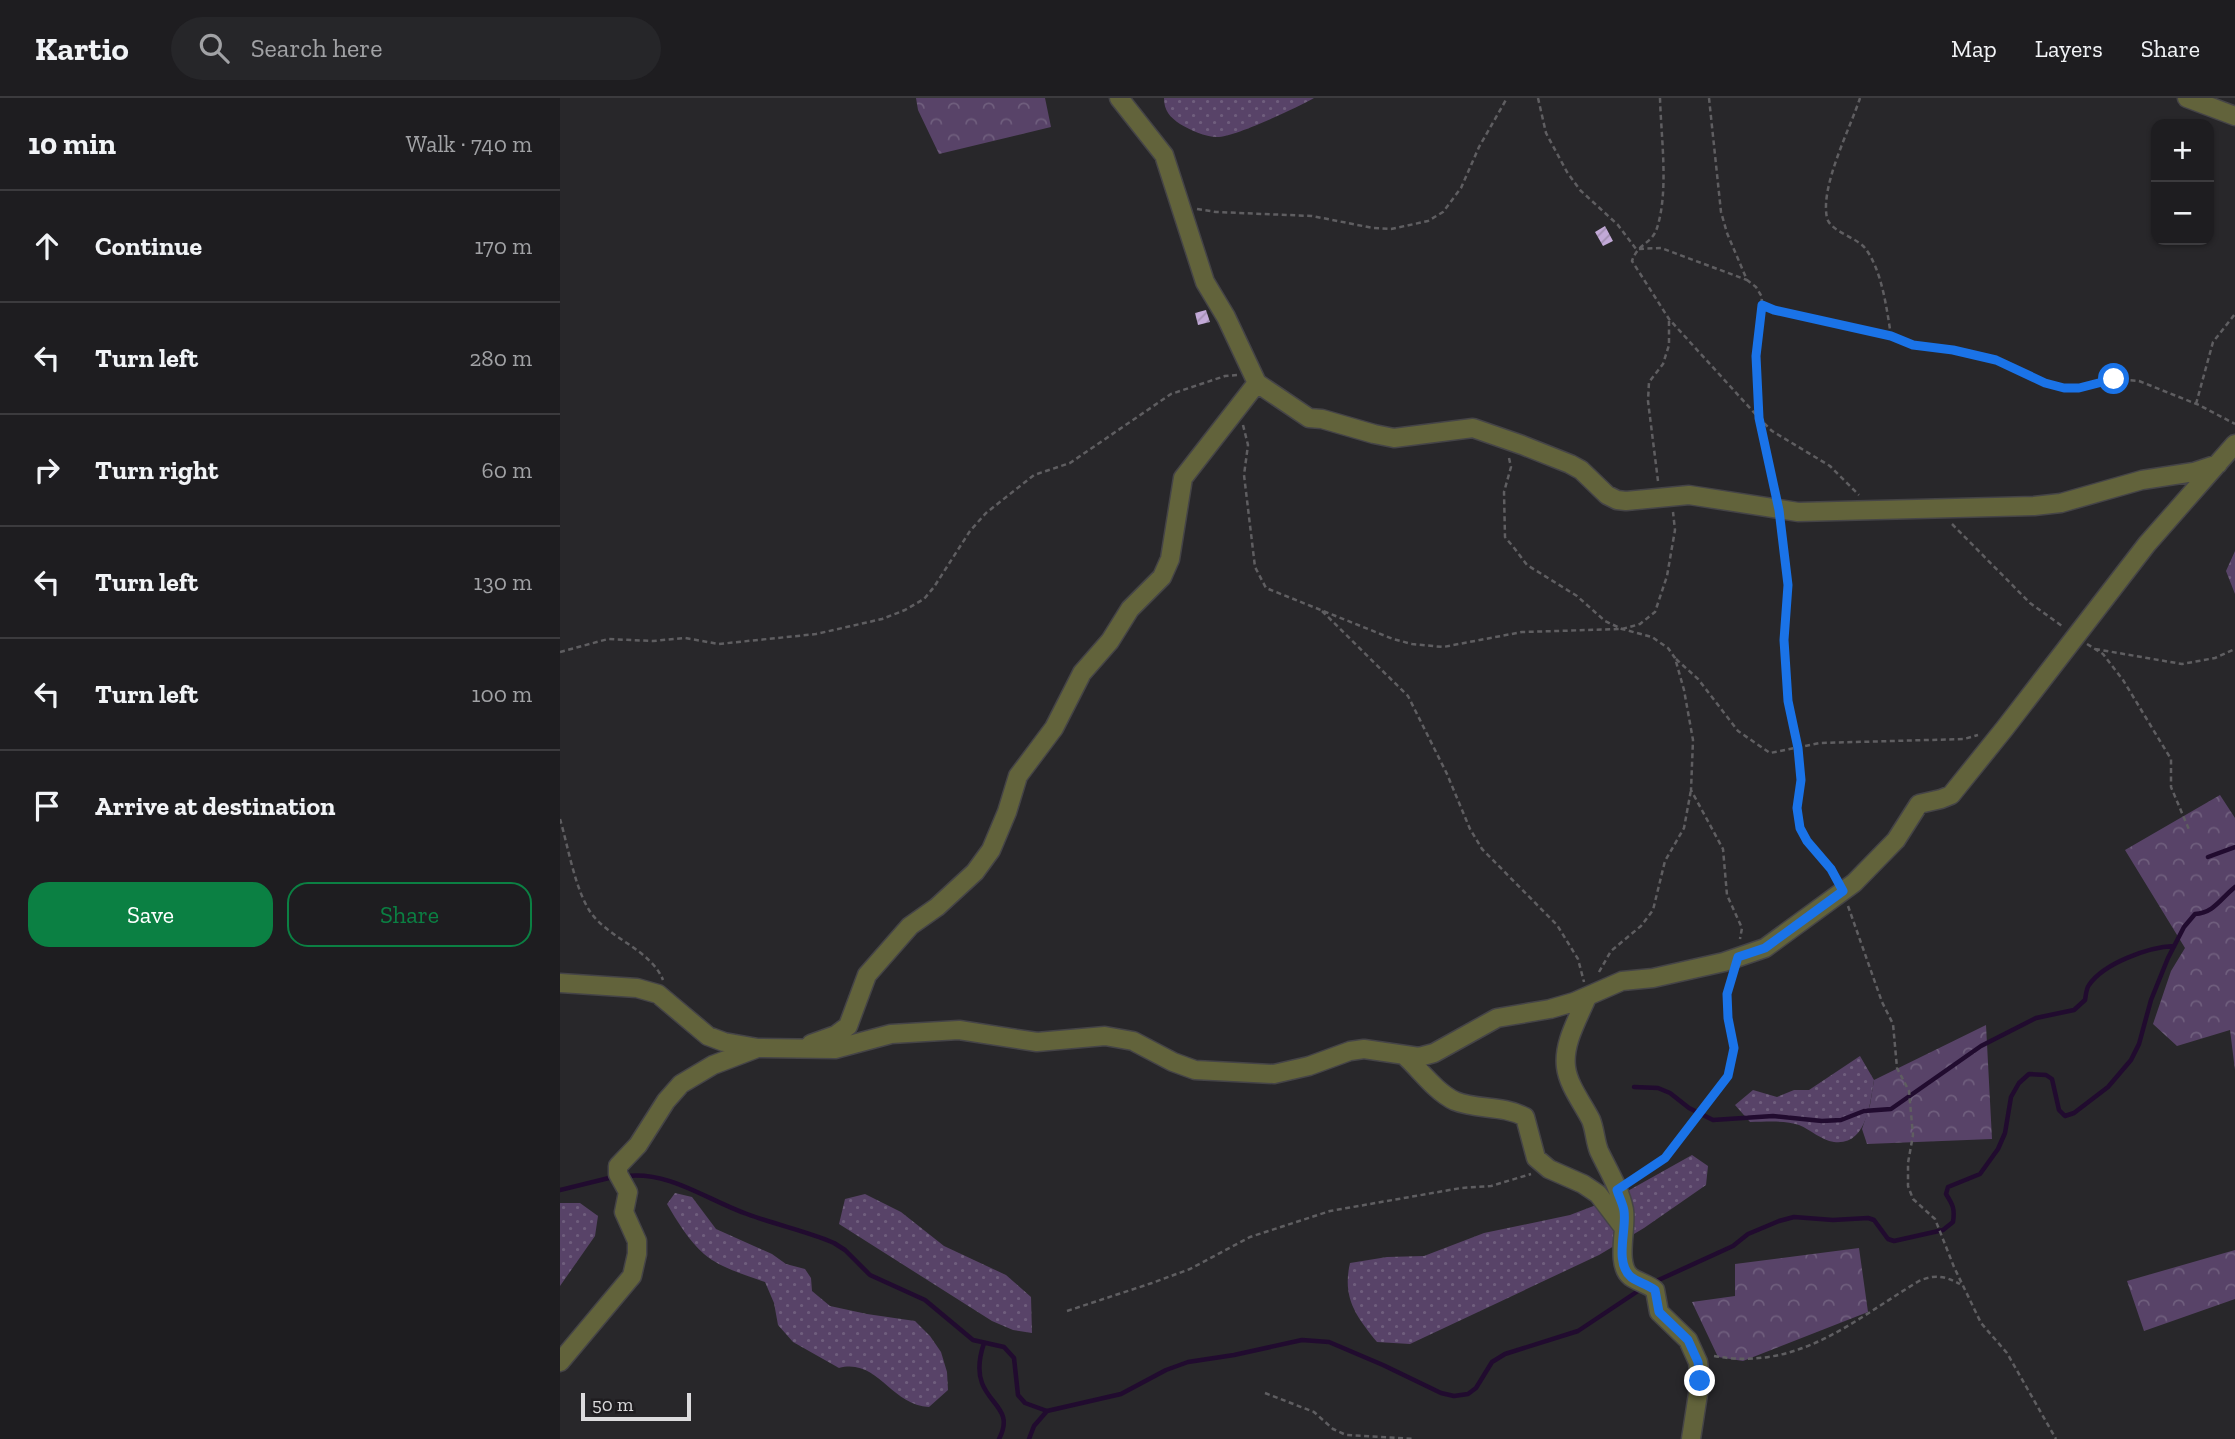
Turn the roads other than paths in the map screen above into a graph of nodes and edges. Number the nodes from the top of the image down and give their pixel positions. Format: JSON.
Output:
{"nodes":[{"id":1,"x":1119,"y":98,"type":"edge"},
{"id":2,"x":2188,"y":98,"type":"edge"},
{"id":3,"x":2235,"y":116,"type":"edge"},
{"id":4,"x":1257,"y":383,"type":"junction"},
{"id":5,"x":2235,"y":444,"type":"edge"},
{"id":6,"x":2227,"y":462,"type":"edge"},
{"id":7,"x":560,"y":983,"type":"edge"},
{"id":8,"x":1587,"y":997,"type":"junction"},
{"id":9,"x":758,"y":1048,"type":"junction"},
{"id":10,"x":801,"y":1048,"type":"junction"},
{"id":11,"x":1406,"y":1057,"type":"junction"},
{"id":12,"x":1623,"y":1227,"type":"junction"},
{"id":13,"x":560,"y":1363,"type":"edge"},
{"id":14,"x":1691,"y":1439,"type":"edge"}],
"edges":[{"from":1,"to":4,"type":"street"},
{"from":2,"to":3,"type":"street"},
{"from":4,"to":6,"type":"street"},
{"from":4,"to":10,"type":"street"},
{"from":5,"to":6,"type":"street"},
{"from":6,"to":8,"type":"street"},
{"from":7,"to":9,"type":"street"},
{"from":8,"to":11,"type":"street"},
{"from":8,"to":12,"type":"street"},
{"from":9,"to":10,"type":"street"},
{"from":9,"to":13,"type":"street"},
{"from":10,"to":11,"type":"street"},
{"from":11,"to":12,"type":"street"},
{"from":12,"to":14,"type":"street"}]}
